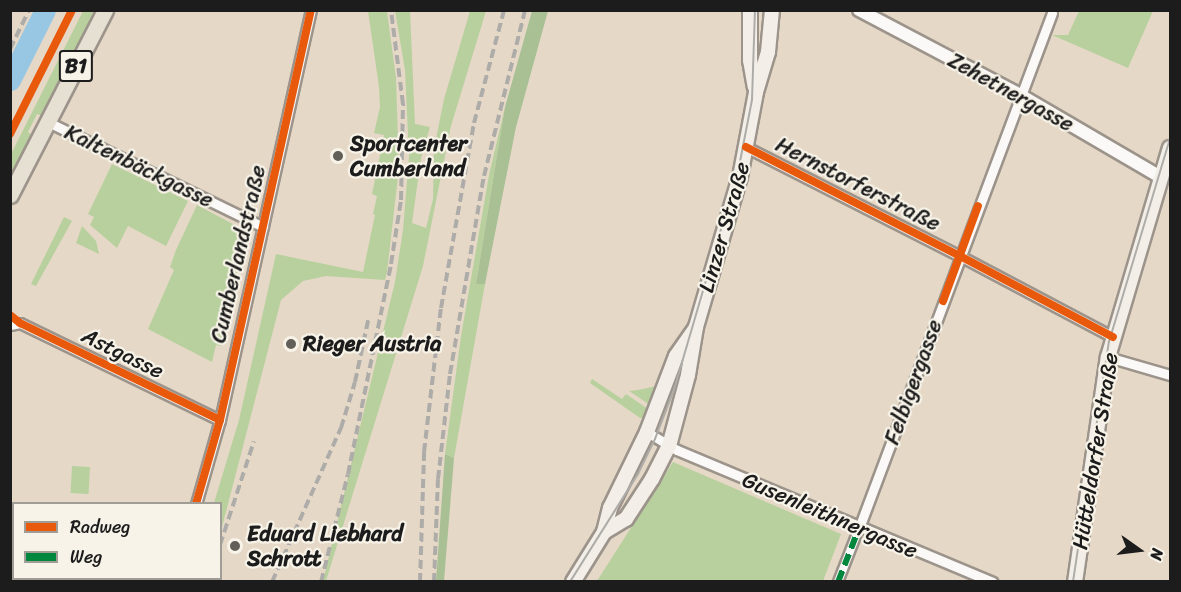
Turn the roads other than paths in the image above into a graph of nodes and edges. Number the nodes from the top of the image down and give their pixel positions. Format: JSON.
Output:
{"nodes":[{"id":1,"x":105,"y":10,"type":"edge"},
{"id":2,"x":311,"y":10,"type":"edge"},
{"id":3,"x":750,"y":10,"type":"edge"},
{"id":4,"x":772,"y":10,"type":"edge"},
{"id":5,"x":859,"y":10,"type":"edge"},
{"id":6,"x":1052,"y":13,"type":"dead end"},
{"id":7,"x":756,"y":92,"type":"junction"},
{"id":8,"x":1020,"y":95,"type":"junction"},
{"id":9,"x":48,"y":122,"type":"junction"},
{"id":10,"x":746,"y":147,"type":"junction"},
{"id":11,"x":1170,"y":148,"type":"edge"},
{"id":12,"x":1166,"y":180,"type":"edge"},
{"id":13,"x":10,"y":195,"type":"edge"},
{"id":14,"x":263,"y":227,"type":"junction"},
{"id":15,"x":960,"y":255,"type":"junction"},
{"id":16,"x":10,"y":325,"type":"edge"},
{"id":17,"x":696,"y":327,"type":"junction"},
{"id":18,"x":1113,"y":337,"type":"junction"},
{"id":19,"x":1108,"y":357,"type":"junction"},
{"id":20,"x":1170,"y":375,"type":"edge"},
{"id":21,"x":220,"y":420,"type":"junction"},
{"id":22,"x":647,"y":432,"type":"junction"},
{"id":23,"x":669,"y":446,"type":"junction"},
{"id":24,"x":197,"y":502,"type":"edge"},
{"id":25,"x":859,"y":528,"type":"junction"},
{"id":26,"x":604,"y":532,"type":"junction"},
{"id":27,"x":573,"y":582,"type":"edge"},
{"id":28,"x":838,"y":582,"type":"edge"},
{"id":29,"x":993,"y":582,"type":"edge"},
{"id":30,"x":1075,"y":582,"type":"edge"}],
"edges":[{"from":1,"to":9,"type":"main road","number":"B1"},
{"from":2,"to":14,"type":"street","name":"Cumberlandstraße"},
{"from":3,"to":7,"type":"main road","name":"Linzer Straße"},
{"from":4,"to":7,"type":"main road","name":"Linzer Straße"},
{"from":5,"to":8,"type":"street","name":"Zehetnergasse"},
{"from":6,"to":8,"type":"street","name":"Felbigergasse"},
{"from":7,"to":10,"type":"main road","name":"Linzer Straße"},
{"from":8,"to":12,"type":"street","name":"Zehetnergasse"},
{"from":8,"to":15,"type":"street","name":"Felbigergasse"},
{"from":9,"to":13,"type":"main road","number":"B1"},
{"from":9,"to":14,"type":"street","name":"Kaltenbäckgasse"},
{"from":10,"to":15,"type":"street","name":"Hernstorferstraße"},
{"from":10,"to":17,"type":"main road","name":"Linzer Straße"},
{"from":11,"to":12,"type":"main road","name":"Hütteldorfer Straße"},
{"from":12,"to":18,"type":"main road","name":"Hütteldorfer Straße"},
{"from":14,"to":21,"type":"street","name":"Cumberlandstraße"},
{"from":15,"to":18,"type":"street","name":"Hernstorferstraße"},
{"from":15,"to":25,"type":"street","name":"Felbigergasse"},
{"from":16,"to":21,"type":"street","name":"Astgasse"},
{"from":17,"to":22,"type":"main road","name":"Linzer Straße"},
{"from":17,"to":23,"type":"main road","name":"Linzer Straße"},
{"from":18,"to":19,"type":"main road","name":"Hütteldorfer Straße"},
{"from":19,"to":20,"type":"street"},
{"from":19,"to":30,"type":"main road","name":"Hütteldorfer Straße"},
{"from":21,"to":24,"type":"street","name":"Cumberlandstraße"},
{"from":22,"to":23,"type":"street","name":"Gusenleithnergasse"},
{"from":22,"to":26,"type":"main road","name":"Linzer Straße"},
{"from":23,"to":25,"type":"street","name":"Gusenleithnergasse"},
{"from":23,"to":26,"type":"main road","name":"Linzer Straße"},
{"from":25,"to":28,"type":"street","name":"Felbigergasse"},
{"from":25,"to":29,"type":"street","name":"Gusenleithnergasse"},
{"from":26,"to":27,"type":"main road","name":"Linzer Straße"}]}
